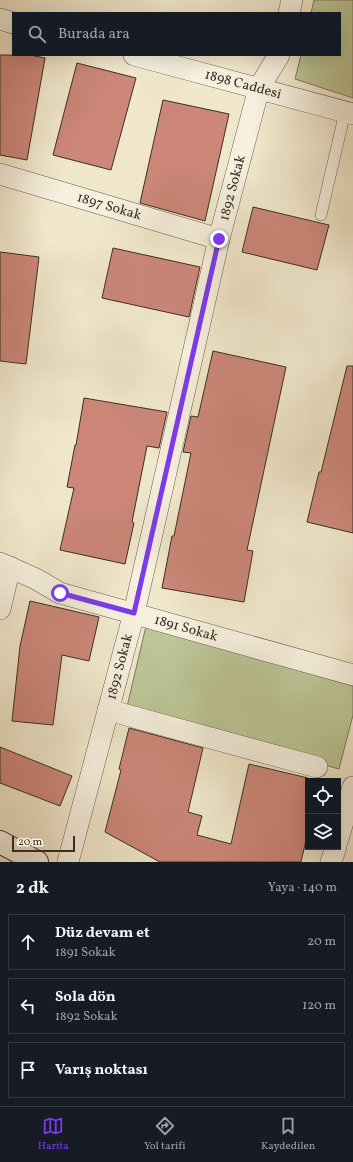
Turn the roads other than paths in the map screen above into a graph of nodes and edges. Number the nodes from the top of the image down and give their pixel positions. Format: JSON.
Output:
{"nodes":[{"id":1,"x":292,"y":0,"type":"edge"},
{"id":2,"x":289,"y":12,"type":"edge"},
{"id":3,"x":0,"y":19,"type":"edge"},
{"id":4,"x":12,"y":23,"type":"edge"},
{"id":5,"x":138,"y":56,"type":"edge"},
{"id":6,"x":278,"y":56,"type":"edge"},
{"id":7,"x":259,"y":88,"type":"junction"},
{"id":8,"x":349,"y":113,"type":"edge"},
{"id":9,"x":0,"y":174,"type":"edge"},
{"id":10,"x":321,"y":215,"type":"dead end"},
{"id":11,"x":219,"y":239,"type":"junction"},
{"id":12,"x":5,"y":565,"type":"edge"},
{"id":13,"x":0,"y":609,"type":"edge"},
{"id":14,"x":134,"y":613,"type":"junction"},
{"id":15,"x":353,"y":675,"type":"edge"},
{"id":16,"x":108,"y":710,"type":"junction"},
{"id":17,"x":317,"y":766,"type":"dead end"},
{"id":18,"x":353,"y":787,"type":"edge"},
{"id":19,"x":341,"y":828,"type":"edge"},
{"id":20,"x":0,"y":842,"type":"edge"},
{"id":21,"x":335,"y":850,"type":"edge"},
{"id":22,"x":37,"y":862,"type":"edge"},
{"id":23,"x":68,"y":862,"type":"edge"},
{"id":24,"x":331,"y":862,"type":"edge"}],
"edges":[{"from":1,"to":2,"type":"street"},
{"from":3,"to":4,"type":"street"},
{"from":5,"to":7,"type":"street","name":"1898 Caddesi"},
{"from":6,"to":7,"type":"street","name":"1892 Sokak"},
{"from":7,"to":8,"type":"street","name":"1898 Caddesi"},
{"from":7,"to":11,"type":"street","name":"1892 Sokak"},
{"from":8,"to":10,"type":"lane"},
{"from":9,"to":11,"type":"street","name":"1897 Sokak"},
{"from":11,"to":14,"type":"street","name":"1892 Sokak"},
{"from":12,"to":13,"type":"street"},
{"from":12,"to":14,"type":"street","name":"1891 Sokak"},
{"from":14,"to":15,"type":"street","name":"1891 Sokak"},
{"from":14,"to":16,"type":"street","name":"1892 Sokak"},
{"from":16,"to":17,"type":"street"},
{"from":16,"to":23,"type":"street","name":"1892 Sokak"},
{"from":18,"to":19,"type":"street"},
{"from":20,"to":22,"type":"main road"},
{"from":21,"to":24,"type":"street"}]}
